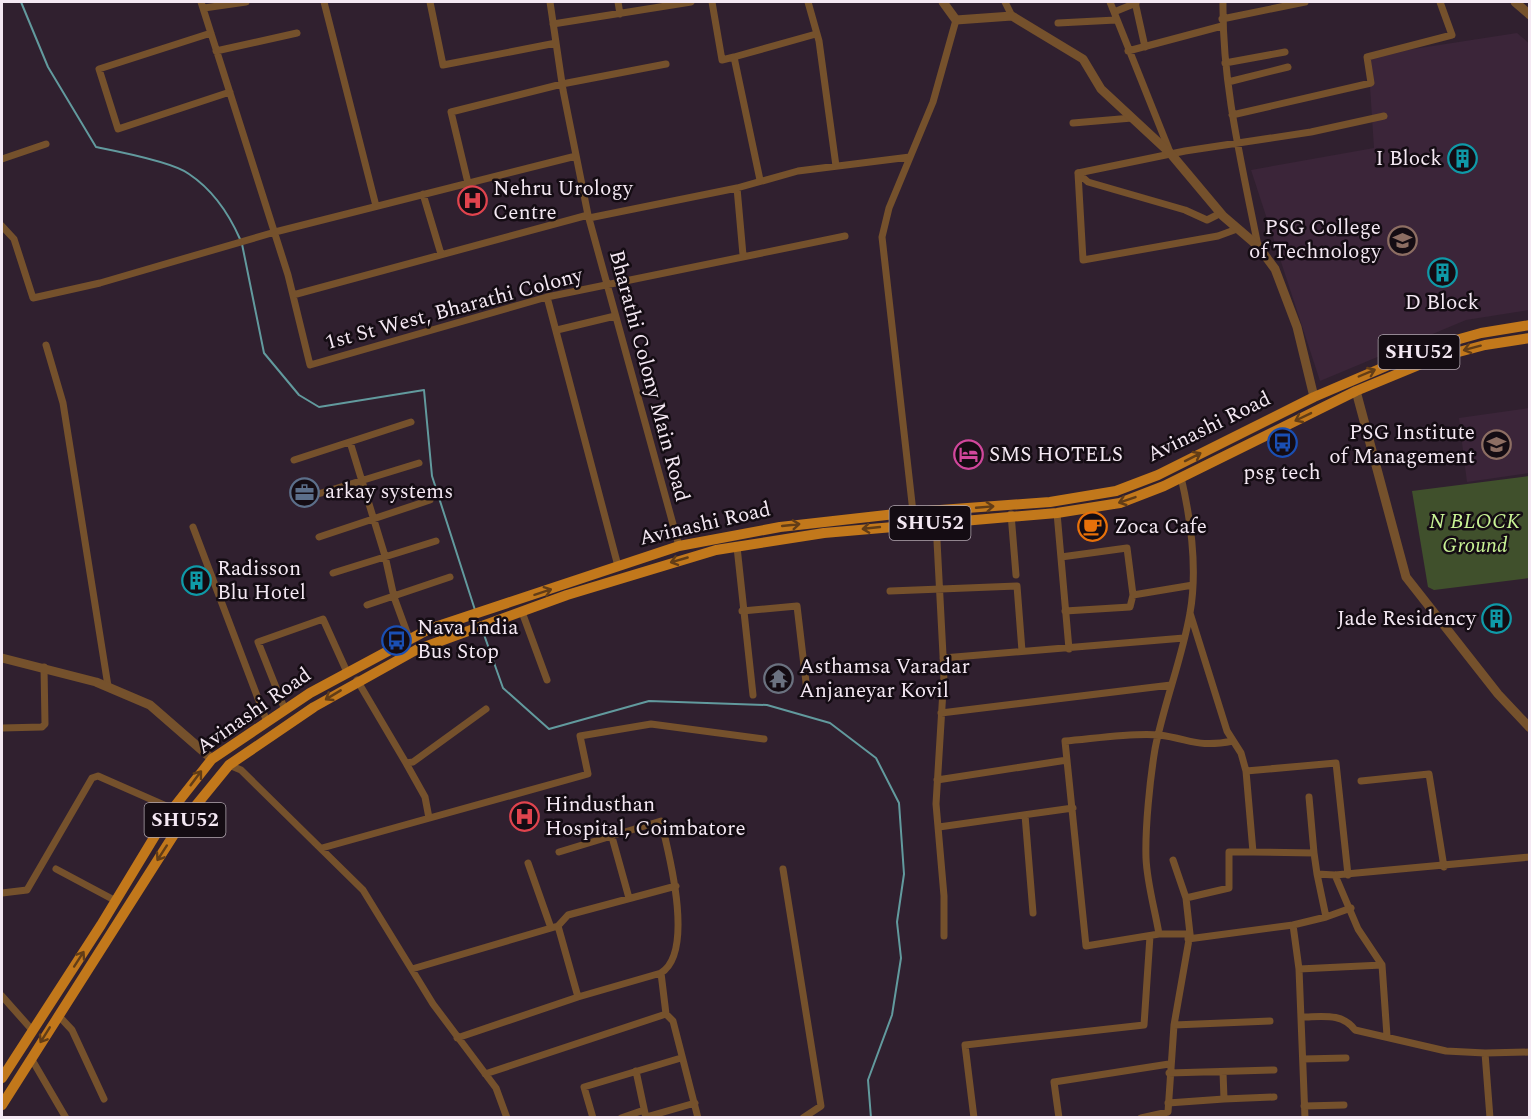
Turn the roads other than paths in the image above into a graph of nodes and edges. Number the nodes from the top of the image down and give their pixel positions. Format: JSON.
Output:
{"nodes":[{"id":1,"x":246,"y":2,"type":"edge"},
{"id":2,"x":324,"y":2,"type":"edge"},
{"id":3,"x":430,"y":2,"type":"edge"},
{"id":4,"x":550,"y":2,"type":"edge"},
{"id":5,"x":618,"y":2,"type":"edge"},
{"id":6,"x":691,"y":2,"type":"edge"},
{"id":7,"x":712,"y":2,"type":"edge"},
{"id":8,"x":808,"y":2,"type":"edge"},
{"id":9,"x":943,"y":2,"type":"edge"},
{"id":10,"x":1005,"y":2,"type":"edge"},
{"id":11,"x":1110,"y":2,"type":"edge"},
{"id":12,"x":1136,"y":2,"type":"edge"},
{"id":13,"x":1223,"y":2,"type":"edge"},
{"id":14,"x":1305,"y":2,"type":"edge"},
{"id":15,"x":1440,"y":2,"type":"edge"},
{"id":16,"x":1515,"y":2,"type":"edge"},
{"id":17,"x":202,"y":5,"type":"edge"},
{"id":18,"x":620,"y":14,"type":"junction"},
{"id":19,"x":1530,"y":15,"type":"edge"},
{"id":20,"x":1012,"y":16,"type":"junction"},
{"id":21,"x":1115,"y":16,"type":"junction"},
{"id":22,"x":956,"y":20,"type":"junction"},
{"id":23,"x":1222,"y":22,"type":"junction"},
{"id":24,"x":1058,"y":23,"type":"dead end"},
{"id":25,"x":553,"y":24,"type":"junction"},
{"id":26,"x":211,"y":33,"type":"junction"},
{"id":27,"x":297,"y":33,"type":"dead end"},
{"id":28,"x":816,"y":34,"type":"junction"},
{"id":29,"x":556,"y":43,"type":"junction"},
{"id":30,"x":1145,"y":47,"type":"junction"},
{"id":31,"x":216,"y":51,"type":"junction"},
{"id":32,"x":1128,"y":51,"type":"junction"},
{"id":33,"x":1285,"y":52,"type":"dead end"},
{"id":34,"x":734,"y":57,"type":"junction"},
{"id":35,"x":1225,"y":63,"type":"junction"},
{"id":36,"x":666,"y":64,"type":"dead end"},
{"id":37,"x":1288,"y":68,"type":"dead end"},
{"id":38,"x":1228,"y":81,"type":"junction"},
{"id":39,"x":562,"y":84,"type":"junction"},
{"id":40,"x":230,"y":92,"type":"junction"},
{"id":41,"x":1232,"y":115,"type":"junction"},
{"id":42,"x":1384,"y":116,"type":"dead end"},
{"id":43,"x":1132,"y":118,"type":"junction"},
{"id":44,"x":1073,"y":123,"type":"dead end"},
{"id":45,"x":46,"y":144,"type":"dead end"},
{"id":46,"x":1238,"y":145,"type":"junction"},
{"id":47,"x":1171,"y":154,"type":"junction"},
{"id":48,"x":576,"y":156,"type":"junction"},
{"id":49,"x":910,"y":157,"type":"junction"},
{"id":50,"x":2,"y":159,"type":"edge"},
{"id":51,"x":836,"y":166,"type":"junction"},
{"id":52,"x":1078,"y":173,"type":"junction"},
{"id":53,"x":760,"y":180,"type":"junction"},
{"id":54,"x":468,"y":183,"type":"junction"},
{"id":55,"x":737,"y":188,"type":"junction"},
{"id":56,"x":423,"y":194,"type":"junction"},
{"id":57,"x":376,"y":206,"type":"junction"},
{"id":58,"x":1221,"y":213,"type":"junction"},
{"id":59,"x":588,"y":216,"type":"junction"},
{"id":60,"x":2,"y":226,"type":"edge"},
{"id":61,"x":1237,"y":230,"type":"junction"},
{"id":62,"x":275,"y":232,"type":"junction"},
{"id":63,"x":844,"y":236,"type":"dead end"},
{"id":64,"x":1258,"y":246,"type":"junction"},
{"id":65,"x":441,"y":254,"type":"junction"},
{"id":66,"x":743,"y":255,"type":"junction"},
{"id":67,"x":608,"y":285,"type":"junction"},
{"id":68,"x":293,"y":295,"type":"junction"},
{"id":69,"x":547,"y":297,"type":"junction"},
{"id":70,"x":615,"y":316,"type":"junction"},
{"id":71,"x":1530,"y":325,"type":"edge"},
{"id":72,"x":557,"y":330,"type":"junction"},
{"id":73,"x":1530,"y":338,"type":"edge"},
{"id":74,"x":46,"y":345,"type":"dead end"},
{"id":75,"x":1356,"y":391,"type":"junction"},
{"id":76,"x":1314,"y":397,"type":"junction"},
{"id":77,"x":411,"y":422,"type":"dead end"},
{"id":78,"x":350,"y":442,"type":"junction"},
{"id":79,"x":294,"y":460,"type":"dead end"},
{"id":80,"x":419,"y":463,"type":"dead end"},
{"id":81,"x":1181,"y":477,"type":"junction"},
{"id":82,"x":362,"y":482,"type":"junction"},
{"id":83,"x":305,"y":498,"type":"dead end"},
{"id":84,"x":430,"y":500,"type":"dead end"},
{"id":85,"x":1009,"y":505,"type":"junction"},
{"id":86,"x":1038,"y":509,"type":"junction"},
{"id":87,"x":913,"y":512,"type":"junction"},
{"id":88,"x":1057,"y":513,"type":"junction"},
{"id":89,"x":1012,"y":517,"type":"junction"},
{"id":90,"x":374,"y":519,"type":"junction"},
{"id":91,"x":936,"y":522,"type":"junction"},
{"id":92,"x":193,"y":527,"type":"dead end"},
{"id":93,"x":319,"y":537,"type":"dead end"},
{"id":94,"x":436,"y":541,"type":"dead end"},
{"id":95,"x":679,"y":546,"type":"junction"},
{"id":96,"x":737,"y":547,"type":"junction"},
{"id":97,"x":385,"y":556,"type":"junction"},
{"id":98,"x":1062,"y":557,"type":"junction"},
{"id":99,"x":618,"y":566,"type":"junction"},
{"id":100,"x":333,"y":573,"type":"dead end"},
{"id":101,"x":1016,"y":575,"type":"dead end"},
{"id":102,"x":450,"y":578,"type":"dead end"},
{"id":103,"x":1193,"y":585,"type":"junction"},
{"id":104,"x":939,"y":589,"type":"junction"},
{"id":105,"x":890,"y":591,"type":"dead end"},
{"id":106,"x":1132,"y":595,"type":"junction"},
{"id":107,"x":394,"y":597,"type":"junction"},
{"id":108,"x":367,"y":605,"type":"dead end"},
{"id":109,"x":742,"y":610,"type":"junction"},
{"id":110,"x":1065,"y":611,"type":"junction"},
{"id":111,"x":522,"y":612,"type":"junction"},
{"id":112,"x":1190,"y":613,"type":"junction"},
{"id":113,"x":409,"y":638,"type":"junction"},
{"id":114,"x":1184,"y":638,"type":"junction"},
{"id":115,"x":1069,"y":649,"type":"junction"},
{"id":116,"x":1022,"y":651,"type":"junction"},
{"id":117,"x":2,"y":658,"type":"edge"},
{"id":118,"x":943,"y":658,"type":"junction"},
{"id":119,"x":44,"y":667,"type":"junction"},
{"id":120,"x":347,"y":672,"type":"junction"},
{"id":121,"x":357,"y":680,"type":"junction"},
{"id":122,"x":547,"y":680,"type":"dead end"},
{"id":123,"x":1171,"y":685,"type":"junction"},
{"id":124,"x":108,"y":686,"type":"junction"},
{"id":125,"x":807,"y":691,"type":"dead end"},
{"id":126,"x":753,"y":695,"type":"dead end"},
{"id":127,"x":486,"y":709,"type":"dead end"},
{"id":128,"x":285,"y":710,"type":"junction"},
{"id":129,"x":941,"y":713,"type":"junction"},
{"id":130,"x":267,"y":722,"type":"junction"},
{"id":131,"x":2,"y":728,"type":"edge"},
{"id":132,"x":1530,"y":728,"type":"edge"},
{"id":133,"x":1159,"y":735,"type":"junction"},
{"id":134,"x":764,"y":739,"type":"dead end"},
{"id":135,"x":1233,"y":741,"type":"junction"},
{"id":136,"x":212,"y":759,"type":"junction"},
{"id":137,"x":1067,"y":760,"type":"junction"},
{"id":138,"x":406,"y":764,"type":"junction"},
{"id":139,"x":229,"y":765,"type":"junction"},
{"id":140,"x":1245,"y":771,"type":"junction"},
{"id":141,"x":937,"y":780,"type":"junction"},
{"id":142,"x":1361,"y":781,"type":"dead end"},
{"id":143,"x":1309,"y":797,"type":"dead end"},
{"id":144,"x":1073,"y":808,"type":"junction"},
{"id":145,"x":173,"y":809,"type":"junction"},
{"id":146,"x":1025,"y":815,"type":"junction"},
{"id":147,"x":429,"y":818,"type":"junction"},
{"id":148,"x":939,"y":827,"type":"junction"},
{"id":149,"x":612,"y":837,"type":"junction"},
{"id":150,"x":322,"y":848,"type":"junction"},
{"id":151,"x":559,"y":852,"type":"dead end"},
{"id":152,"x":1253,"y":852,"type":"junction"},
{"id":153,"x":1314,"y":853,"type":"junction"},
{"id":154,"x":1530,"y":857,"type":"edge"},
{"id":155,"x":1173,"y":860,"type":"dead end"},
{"id":156,"x":528,"y":863,"type":"dead end"},
{"id":157,"x":1444,"y":867,"type":"junction"},
{"id":158,"x":56,"y":869,"type":"dead end"},
{"id":159,"x":783,"y":869,"type":"dead end"},
{"id":160,"x":1317,"y":874,"type":"junction"},
{"id":161,"x":1335,"y":875,"type":"junction"},
{"id":162,"x":1348,"y":875,"type":"junction"},
{"id":163,"x":676,"y":886,"type":"junction"},
{"id":164,"x":2,"y":893,"type":"edge"},
{"id":165,"x":629,"y":898,"type":"junction"},
{"id":166,"x":1186,"y":898,"type":"junction"},
{"id":167,"x":116,"y":901,"type":"junction"},
{"id":168,"x":1351,"y":908,"type":"junction"},
{"id":169,"x":1033,"y":913,"type":"dead end"},
{"id":170,"x":1326,"y":917,"type":"junction"},
{"id":171,"x":1293,"y":925,"type":"junction"},
{"id":172,"x":554,"y":927,"type":"junction"},
{"id":173,"x":1154,"y":935,"type":"junction"},
{"id":174,"x":944,"y":936,"type":"dead end"},
{"id":175,"x":1189,"y":936,"type":"junction"},
{"id":176,"x":1382,"y":965,"type":"junction"},
{"id":177,"x":412,"y":969,"type":"junction"},
{"id":178,"x":1299,"y":969,"type":"junction"},
{"id":179,"x":661,"y":972,"type":"junction"},
{"id":180,"x":2,"y":996,"type":"edge"},
{"id":181,"x":578,"y":997,"type":"junction"},
{"id":182,"x":666,"y":1014,"type":"junction"},
{"id":183,"x":58,"y":1015,"type":"junction"},
{"id":184,"x":1301,"y":1017,"type":"junction"},
{"id":185,"x":1270,"y":1020,"type":"dead end"},
{"id":186,"x":1174,"y":1025,"type":"junction"},
{"id":187,"x":33,"y":1031,"type":"junction"},
{"id":188,"x":1387,"y":1036,"type":"junction"},
{"id":189,"x":457,"y":1038,"type":"junction"},
{"id":190,"x":1530,"y":1052,"type":"edge"},
{"id":191,"x":1485,"y":1053,"type":"junction"},
{"id":192,"x":31,"y":1058,"type":"junction"},
{"id":193,"x":681,"y":1058,"type":"junction"},
{"id":194,"x":1346,"y":1058,"type":"dead end"},
{"id":195,"x":1303,"y":1059,"type":"junction"},
{"id":196,"x":1169,"y":1064,"type":"junction"},
{"id":197,"x":1274,"y":1070,"type":"dead end"},
{"id":198,"x":636,"y":1071,"type":"junction"},
{"id":199,"x":1223,"y":1072,"type":"junction"},
{"id":200,"x":1169,"y":1073,"type":"junction"},
{"id":201,"x":485,"y":1074,"type":"junction"},
{"id":202,"x":2,"y":1078,"type":"edge"},
{"id":203,"x":1274,"y":1097,"type":"dead end"},
{"id":204,"x":104,"y":1099,"type":"dead end"},
{"id":205,"x":1224,"y":1100,"type":"junction"},
{"id":206,"x":695,"y":1103,"type":"junction"},
{"id":207,"x":1168,"y":1103,"type":"junction"},
{"id":208,"x":2,"y":1105,"type":"edge"},
{"id":209,"x":1344,"y":1105,"type":"dead end"},
{"id":210,"x":1304,"y":1106,"type":"junction"},
{"id":211,"x":646,"y":1115,"type":"edge"},
{"id":212,"x":66,"y":1118,"type":"edge"},
{"id":213,"x":507,"y":1118,"type":"edge"},
{"id":214,"x":592,"y":1118,"type":"edge"},
{"id":215,"x":621,"y":1118,"type":"edge"},
{"id":216,"x":698,"y":1118,"type":"edge"},
{"id":217,"x":803,"y":1118,"type":"edge"},
{"id":218,"x":974,"y":1118,"type":"edge"},
{"id":219,"x":1059,"y":1118,"type":"edge"},
{"id":220,"x":1141,"y":1118,"type":"edge"},
{"id":221,"x":1305,"y":1118,"type":"edge"},
{"id":222,"x":1490,"y":1118,"type":"edge"}],
"edges":[{"from":1,"to":17,"type":"street"},
{"from":2,"to":57,"type":"street"},
{"from":3,"to":29,"type":"street"},
{"from":4,"to":25,"type":"street","name":"Bharathi Colony Main Road"},
{"from":5,"to":18,"type":"street"},
{"from":6,"to":18,"type":"street"},
{"from":7,"to":34,"type":"street"},
{"from":8,"to":28,"type":"street"},
{"from":9,"to":22,"type":"street"},
{"from":10,"to":20,"type":"street"},
{"from":11,"to":21,"type":"street"},
{"from":12,"to":21,"type":"street"},
{"from":12,"to":30,"type":"street"},
{"from":13,"to":23,"type":"street"},
{"from":14,"to":23,"type":"street"},
{"from":15,"to":41,"type":"street"},
{"from":16,"to":19,"type":"street"},
{"from":17,"to":26,"type":"street"},
{"from":18,"to":25,"type":"street"},
{"from":20,"to":22,"type":"street"},
{"from":20,"to":43,"type":"street"},
{"from":21,"to":24,"type":"street"},
{"from":21,"to":32,"type":"street"},
{"from":22,"to":49,"type":"street"},
{"from":23,"to":30,"type":"street"},
{"from":23,"to":35,"type":"street"},
{"from":25,"to":29,"type":"street","name":"Bharathi Colony Main Road"},
{"from":26,"to":31,"type":"street"},
{"from":26,"to":40,"type":"street"},
{"from":27,"to":31,"type":"street"},
{"from":28,"to":34,"type":"street"},
{"from":28,"to":51,"type":"street"},
{"from":29,"to":39,"type":"street","name":"Bharathi Colony Main Road"},
{"from":30,"to":32,"type":"street"},
{"from":31,"to":40,"type":"street"},
{"from":32,"to":47,"type":"street"},
{"from":33,"to":35,"type":"street"},
{"from":34,"to":53,"type":"street"},
{"from":35,"to":38,"type":"street"},
{"from":36,"to":39,"type":"street"},
{"from":37,"to":38,"type":"street"},
{"from":38,"to":41,"type":"street"},
{"from":39,"to":48,"type":"street","name":"Bharathi Colony Main Road"},
{"from":39,"to":54,"type":"street"},
{"from":40,"to":62,"type":"street"},
{"from":41,"to":46,"type":"street"},
{"from":42,"to":46,"type":"street"},
{"from":43,"to":44,"type":"street"},
{"from":43,"to":47,"type":"street"},
{"from":45,"to":50,"type":"street"},
{"from":46,"to":47,"type":"street"},
{"from":46,"to":64,"type":"street"},
{"from":47,"to":52,"type":"street"},
{"from":47,"to":58,"type":"street"},
{"from":48,"to":54,"type":"street"},
{"from":48,"to":59,"type":"street","name":"Bharathi Colony Main Road"},
{"from":49,"to":51,"type":"street"},
{"from":49,"to":87,"type":"street"},
{"from":51,"to":53,"type":"street"},
{"from":52,"to":58,"type":"street"},
{"from":52,"to":61,"type":"street"},
{"from":53,"to":55,"type":"street"},
{"from":54,"to":56,"type":"street"},
{"from":55,"to":59,"type":"street"},
{"from":55,"to":66,"type":"street"},
{"from":56,"to":57,"type":"street"},
{"from":56,"to":65,"type":"street"},
{"from":57,"to":62,"type":"street"},
{"from":58,"to":61,"type":"street"},
{"from":59,"to":65,"type":"street"},
{"from":59,"to":67,"type":"street","name":"Bharathi Colony Main Road"},
{"from":60,"to":62,"type":"street"},
{"from":61,"to":64,"type":"street"},
{"from":62,"to":68,"type":"street"},
{"from":63,"to":66,"type":"street","name":"1st St West, Bharathi Colony"},
{"from":64,"to":76,"type":"street"},
{"from":65,"to":68,"type":"street"},
{"from":66,"to":67,"type":"street","name":"1st St West, Bharathi Colony"},
{"from":67,"to":69,"type":"street","name":"1st St West, Bharathi Colony"},
{"from":67,"to":70,"type":"street","name":"Bharathi Colony Main Road"},
{"from":68,"to":69,"type":"street","name":"1st St West, Bharathi Colony"},
{"from":69,"to":72,"type":"street"},
{"from":70,"to":72,"type":"street"},
{"from":70,"to":95,"type":"street","name":"Bharathi Colony Main Road"},
{"from":76,"to":71,"type":"main road","name":"Avinashi Road","number":"SHU52","one_way":true},
{"from":72,"to":99,"type":"street"},
{"from":73,"to":75,"type":"main road","number":"SHU52","one_way":true},
{"from":74,"to":124,"type":"street"},
{"from":75,"to":81,"type":"main road","name":"Avinashi Road","number":"SHU52","one_way":true},
{"from":75,"to":132,"type":"street"},
{"from":86,"to":76,"type":"main road","name":"Avinashi Road","number":"SHU52","one_way":true},
{"from":77,"to":78,"type":"street"},
{"from":78,"to":79,"type":"street"},
{"from":78,"to":82,"type":"street"},
{"from":80,"to":82,"type":"street"},
{"from":81,"to":88,"type":"main road","name":"Avinashi Road","number":"SHU52","one_way":true},
{"from":81,"to":103,"type":"street"},
{"from":82,"to":83,"type":"street"},
{"from":82,"to":90,"type":"street"},
{"from":84,"to":90,"type":"street"},
{"from":85,"to":86,"type":"main road","name":"Avinashi Road","number":"SHU52"},
{"from":87,"to":85,"type":"main road","name":"Avinashi Road","number":"SHU52","one_way":true},
{"from":85,"to":89,"type":"street"},
{"from":86,"to":88,"type":"main road","name":"Avinashi Road","number":"SHU52"},
{"from":86,"to":89,"type":"main road","name":"Avinashi Road","number":"SHU52"},
{"from":95,"to":87,"type":"main road","name":"Avinashi Road","number":"SHU52","one_way":true},
{"from":88,"to":98,"type":"street"},
{"from":89,"to":91,"type":"main road","name":"Avinashi Road","number":"SHU52"},
{"from":89,"to":101,"type":"street"},
{"from":90,"to":93,"type":"street"},
{"from":90,"to":97,"type":"street"},
{"from":91,"to":96,"type":"main road","name":"Avinashi Road","number":"SHU52","one_way":true},
{"from":91,"to":104,"type":"street"},
{"from":92,"to":130,"type":"street"},
{"from":94,"to":97,"type":"street"},
{"from":95,"to":99,"type":"main road","name":"Avinashi Road","number":"SHU52"},
{"from":96,"to":109,"type":"street"},
{"from":96,"to":111,"type":"main road","name":"Avinashi Road","number":"SHU52","one_way":true},
{"from":97,"to":100,"type":"street"},
{"from":97,"to":107,"type":"street"},
{"from":98,"to":106,"type":"street"},
{"from":98,"to":110,"type":"street"},
{"from":113,"to":99,"type":"main road","name":"Avinashi Road","number":"SHU52","one_way":true},
{"from":102,"to":107,"type":"street"},
{"from":103,"to":106,"type":"street"},
{"from":103,"to":112,"type":"street"},
{"from":104,"to":105,"type":"street"},
{"from":104,"to":116,"type":"street"},
{"from":104,"to":118,"type":"street"},
{"from":106,"to":110,"type":"street"},
{"from":107,"to":108,"type":"street"},
{"from":107,"to":113,"type":"street"},
{"from":109,"to":125,"type":"street"},
{"from":109,"to":126,"type":"street"},
{"from":110,"to":115,"type":"street"},
{"from":111,"to":121,"type":"main road","name":"Avinashi Road","number":"SHU52"},
{"from":111,"to":122,"type":"street"},
{"from":112,"to":114,"type":"street"},
{"from":112,"to":135,"type":"street"},
{"from":113,"to":120,"type":"main road","name":"Avinashi Road","number":"SHU52"},
{"from":114,"to":115,"type":"street"},
{"from":114,"to":123,"type":"street"},
{"from":115,"to":116,"type":"street"},
{"from":116,"to":118,"type":"street"},
{"from":117,"to":119,"type":"street"},
{"from":118,"to":129,"type":"street"},
{"from":119,"to":124,"type":"street"},
{"from":119,"to":131,"type":"street"},
{"from":120,"to":128,"type":"main road","name":"Avinashi Road","number":"SHU52"},
{"from":120,"to":128,"type":"street"},
{"from":121,"to":138,"type":"street"},
{"from":121,"to":139,"type":"main road","name":"Avinashi Road","number":"SHU52","one_way":true},
{"from":123,"to":129,"type":"street"},
{"from":123,"to":133,"type":"street"},
{"from":124,"to":136,"type":"street"},
{"from":127,"to":138,"type":"street"},
{"from":128,"to":130,"type":"main road","name":"Avinashi Road","number":"SHU52"},
{"from":129,"to":141,"type":"street"},
{"from":130,"to":136,"type":"main road","name":"Avinashi Road","number":"SHU52"},
{"from":133,"to":135,"type":"street"},
{"from":133,"to":137,"type":"street"},
{"from":133,"to":173,"type":"street"},
{"from":134,"to":147,"type":"street"},
{"from":135,"to":140,"type":"street"},
{"from":145,"to":136,"type":"main road","name":"Avinashi Road","number":"SHU52","one_way":true},
{"from":137,"to":141,"type":"street"},
{"from":137,"to":144,"type":"street"},
{"from":138,"to":147,"type":"street"},
{"from":139,"to":150,"type":"street"},
{"from":139,"to":183,"type":"main road","name":"Avinashi Road","number":"SHU52","one_way":true},
{"from":140,"to":152,"type":"street"},
{"from":140,"to":162,"type":"street"},
{"from":141,"to":148,"type":"street"},
{"from":142,"to":157,"type":"street"},
{"from":143,"to":153,"type":"street"},
{"from":144,"to":146,"type":"street"},
{"from":144,"to":173,"type":"street"},
{"from":145,"to":164,"type":"street"},
{"from":145,"to":167,"type":"main road","name":"Avinashi Road","number":"SHU52"},
{"from":146,"to":148,"type":"street"},
{"from":146,"to":169,"type":"street"},
{"from":147,"to":150,"type":"street"},
{"from":148,"to":174,"type":"street"},
{"from":149,"to":151,"type":"street"},
{"from":149,"to":163,"type":"street"},
{"from":149,"to":165,"type":"street"},
{"from":150,"to":177,"type":"street"},
{"from":152,"to":153,"type":"street"},
{"from":152,"to":166,"type":"street"},
{"from":153,"to":160,"type":"street"},
{"from":154,"to":157,"type":"street"},
{"from":155,"to":166,"type":"street"},
{"from":156,"to":172,"type":"street"},
{"from":157,"to":162,"type":"street"},
{"from":158,"to":167,"type":"street"},
{"from":159,"to":217,"type":"street"},
{"from":160,"to":161,"type":"street"},
{"from":160,"to":170,"type":"street"},
{"from":161,"to":162,"type":"street"},
{"from":161,"to":168,"type":"street"},
{"from":163,"to":165,"type":"street"},
{"from":163,"to":179,"type":"street"},
{"from":165,"to":172,"type":"street"},
{"from":166,"to":175,"type":"street"},
{"from":187,"to":167,"type":"main road","name":"Avinashi Road","number":"SHU52","one_way":true},
{"from":168,"to":170,"type":"street"},
{"from":168,"to":176,"type":"street"},
{"from":170,"to":171,"type":"street"},
{"from":171,"to":175,"type":"street"},
{"from":171,"to":178,"type":"street"},
{"from":172,"to":177,"type":"street"},
{"from":172,"to":181,"type":"street"},
{"from":173,"to":175,"type":"street"},
{"from":173,"to":218,"type":"street"},
{"from":175,"to":186,"type":"street"},
{"from":176,"to":178,"type":"street"},
{"from":176,"to":188,"type":"street"},
{"from":177,"to":189,"type":"street"},
{"from":178,"to":184,"type":"street"},
{"from":179,"to":181,"type":"street"},
{"from":179,"to":182,"type":"street"},
{"from":180,"to":187,"type":"street"},
{"from":181,"to":189,"type":"street"},
{"from":182,"to":193,"type":"street"},
{"from":182,"to":201,"type":"street"},
{"from":183,"to":192,"type":"main road","name":"Avinashi Road","number":"SHU52","one_way":true},
{"from":183,"to":204,"type":"street"},
{"from":184,"to":188,"type":"street"},
{"from":184,"to":195,"type":"street"},
{"from":185,"to":186,"type":"street"},
{"from":186,"to":196,"type":"street"},
{"from":187,"to":202,"type":"main road","name":"Avinashi Road","number":"SHU52"},
{"from":188,"to":191,"type":"street"},
{"from":189,"to":201,"type":"street"},
{"from":190,"to":191,"type":"street"},
{"from":191,"to":222,"type":"street"},
{"from":192,"to":208,"type":"main road","name":"Avinashi Road","number":"SHU52"},
{"from":192,"to":212,"type":"street"},
{"from":193,"to":198,"type":"street"},
{"from":193,"to":206,"type":"street"},
{"from":194,"to":195,"type":"street"},
{"from":195,"to":210,"type":"street"},
{"from":196,"to":200,"type":"street"},
{"from":196,"to":219,"type":"street"},
{"from":197,"to":199,"type":"street"},
{"from":198,"to":211,"type":"street"},
{"from":198,"to":214,"type":"street"},
{"from":199,"to":200,"type":"street"},
{"from":199,"to":205,"type":"street"},
{"from":200,"to":207,"type":"street"},
{"from":201,"to":213,"type":"street"},
{"from":203,"to":205,"type":"street"},
{"from":205,"to":207,"type":"street"},
{"from":206,"to":211,"type":"street"},
{"from":206,"to":216,"type":"street"},
{"from":207,"to":220,"type":"street"},
{"from":209,"to":210,"type":"street"},
{"from":210,"to":221,"type":"street"},
{"from":211,"to":215,"type":"street"}]}
